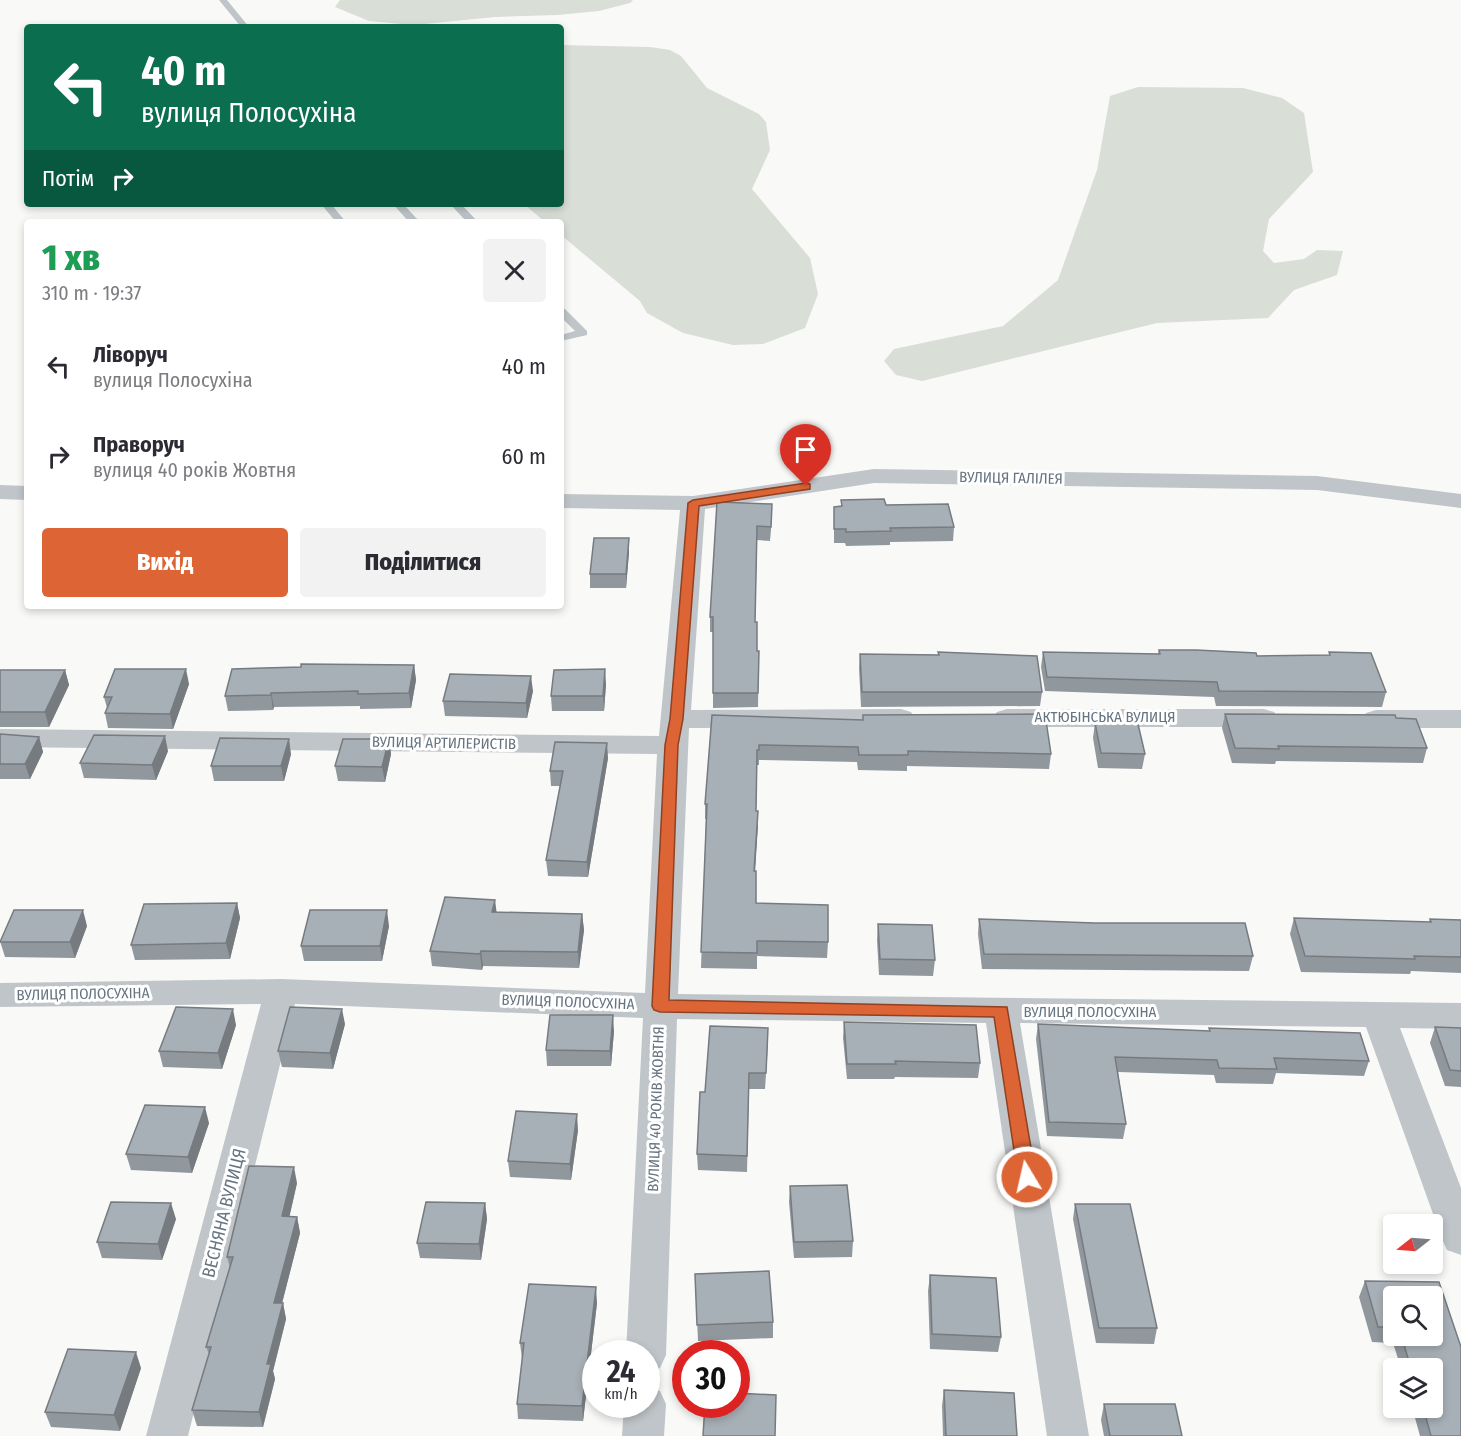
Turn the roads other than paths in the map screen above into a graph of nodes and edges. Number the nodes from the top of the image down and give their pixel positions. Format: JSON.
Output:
{"nodes":[{"id":1,"x":223,"y":0,"type":"edge"},
{"id":2,"x":243,"y":24,"type":"edge"},
{"id":3,"x":328,"y":207,"type":"edge"},
{"id":4,"x":401,"y":207,"type":"edge"},
{"id":5,"x":458,"y":207,"type":"edge"},
{"id":6,"x":338,"y":219,"type":"edge"},
{"id":7,"x":412,"y":219,"type":"edge"},
{"id":8,"x":470,"y":219,"type":"edge"},
{"id":9,"x":564,"y":314,"type":"edge"},
{"id":10,"x":564,"y":337,"type":"edge"},
{"id":11,"x":0,"y":492,"type":"edge"},
{"id":12,"x":24,"y":492,"type":"edge"},
{"id":13,"x":564,"y":501,"type":"edge"},
{"id":14,"x":1461,"y":501,"type":"edge"},
{"id":15,"x":693,"y":503,"type":"junction"},
{"id":16,"x":927,"y":718,"type":"edge"},
{"id":17,"x":987,"y":718,"type":"edge"},
{"id":18,"x":1296,"y":718,"type":"edge"},
{"id":19,"x":1355,"y":718,"type":"edge"},
{"id":20,"x":1461,"y":719,"type":"edge"},
{"id":21,"x":674,"y":732,"type":"junction"},
{"id":22,"x":0,"y":738,"type":"edge"},
{"id":23,"x":281,"y":991,"type":"junction"},
{"id":24,"x":0,"y":995,"type":"edge"},
{"id":25,"x":660,"y":1006,"type":"junction"},
{"id":26,"x":1001,"y":1011,"type":"junction"},
{"id":27,"x":1378,"y":1014,"type":"junction"},
{"id":28,"x":1461,"y":1016,"type":"edge"},
{"id":29,"x":1461,"y":1239,"type":"edge"},
{"id":30,"x":647,"y":1340,"type":"edge"},
{"id":31,"x":644,"y":1418,"type":"edge"},
{"id":32,"x":167,"y":1436,"type":"edge"},
{"id":33,"x":643,"y":1436,"type":"edge"},
{"id":34,"x":1068,"y":1436,"type":"edge"}],
"edges":[{"from":1,"to":2,"type":"lane"},
{"from":3,"to":6,"type":"lane"},
{"from":4,"to":7,"type":"lane"},
{"from":5,"to":8,"type":"lane"},
{"from":9,"to":10,"type":"lane"},
{"from":11,"to":12,"type":"street"},
{"from":13,"to":15,"type":"street","name":"ВУЛИЦЯ ГАЛІЛЕЯ"},
{"from":14,"to":15,"type":"street","name":"ВУЛИЦЯ ГАЛІЛЕЯ"},
{"from":15,"to":21,"type":"street","name":"ВУЛИЦЯ 40 РОКІВ ЖОВТНЯ"},
{"from":16,"to":21,"type":"street"},
{"from":17,"to":18,"type":"street","name":"АКТЮБІНСЬКА ВУЛИЦЯ"},
{"from":19,"to":20,"type":"street"},
{"from":21,"to":22,"type":"street","name":"ВУЛИЦЯ АРТИЛЕРИСТІВ"},
{"from":21,"to":25,"type":"street","name":"ВУЛИЦЯ 40 РОКІВ ЖОВТНЯ"},
{"from":23,"to":24,"type":"street","name":"ВУЛИЦЯ ПОЛОСУХІНА"},
{"from":23,"to":25,"type":"street","name":"ВУЛИЦЯ ПОЛОСУХІНА"},
{"from":23,"to":32,"type":"street","name":"ВЕСНЯНА ВУЛИЦЯ"},
{"from":25,"to":26,"type":"street","name":"ВУЛИЦЯ ПОЛОСУХІНА"},
{"from":25,"to":30,"type":"street","name":"ВУЛИЦЯ 40 РОКІВ ЖОВТНЯ"},
{"from":26,"to":27,"type":"street","name":"ВУЛИЦЯ ПОЛОСУХІНА"},
{"from":26,"to":34,"type":"street"},
{"from":27,"to":28,"type":"street","name":"ВУЛИЦЯ ПОЛОСУХІНА"},
{"from":27,"to":29,"type":"street"},
{"from":31,"to":33,"type":"street"}]}
